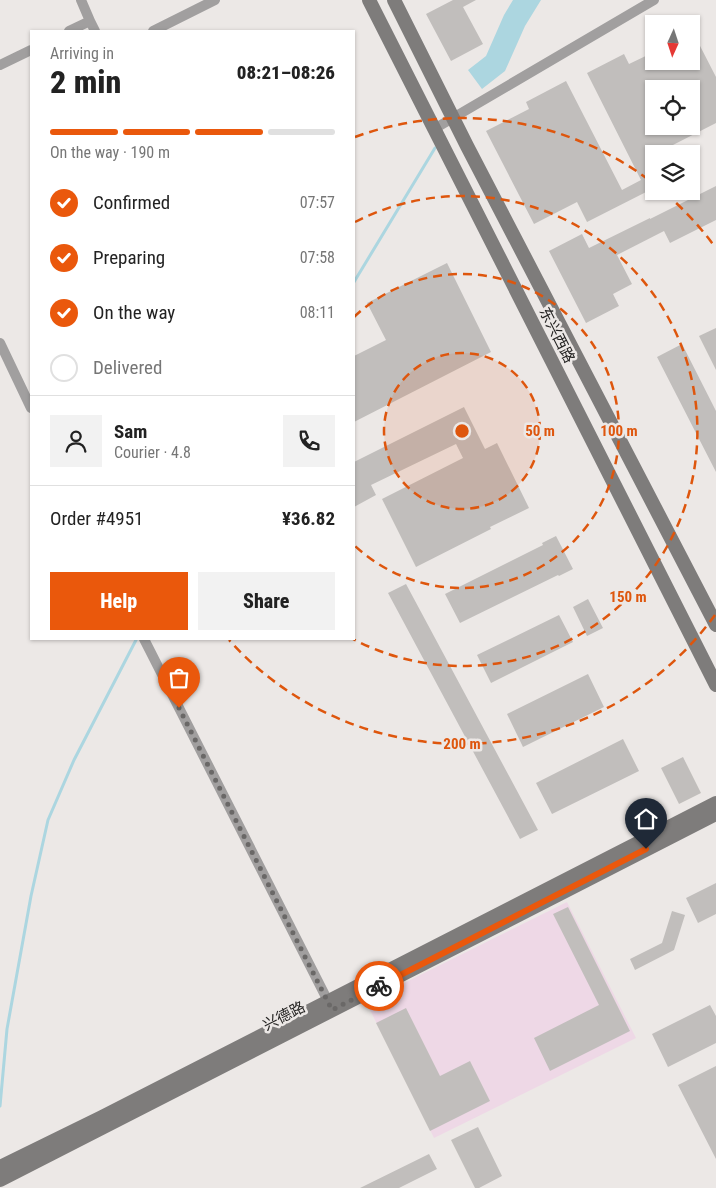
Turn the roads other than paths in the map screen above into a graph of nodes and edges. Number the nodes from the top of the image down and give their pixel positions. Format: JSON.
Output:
{"nodes":[{"id":1,"x":81,"y":0,"type":"edge"},
{"id":2,"x":215,"y":0,"type":"edge"},
{"id":3,"x":370,"y":0,"type":"edge"},
{"id":4,"x":394,"y":0,"type":"edge"},
{"id":5,"x":654,"y":0,"type":"edge"},
{"id":6,"x":90,"y":21,"type":"junction"},
{"id":7,"x":71,"y":30,"type":"edge"},
{"id":8,"x":94,"y":30,"type":"edge"},
{"id":9,"x":155,"y":30,"type":"edge"},
{"id":10,"x":30,"y":50,"type":"edge"},
{"id":11,"x":0,"y":65,"type":"edge"},
{"id":12,"x":453,"y":118,"type":"junction"},
{"id":13,"x":437,"y":135,"type":"junction"},
{"id":14,"x":0,"y":343,"type":"edge"},
{"id":15,"x":30,"y":406,"type":"edge"},
{"id":16,"x":716,"y":625,"type":"edge"},
{"id":17,"x":145,"y":640,"type":"edge"},
{"id":18,"x":716,"y":685,"type":"edge"},
{"id":19,"x":716,"y":803,"type":"edge"},
{"id":20,"x":716,"y":814,"type":"edge"},
{"id":21,"x":330,"y":1005,"type":"junction"},
{"id":22,"x":0,"y":1167,"type":"edge"},
{"id":23,"x":0,"y":1180,"type":"edge"}],
"edges":[{"from":1,"to":6,"type":"street"},
{"from":2,"to":9,"type":"street"},
{"from":3,"to":13,"type":"street","name":"东兴西路"},
{"from":4,"to":12,"type":"street","name":"东兴西路"},
{"from":5,"to":12,"type":"street"},
{"from":6,"to":7,"type":"street"},
{"from":6,"to":8,"type":"street"},
{"from":10,"to":11,"type":"street"},
{"from":12,"to":13,"type":"street"},
{"from":12,"to":16,"type":"street","name":"东兴西路"},
{"from":13,"to":18,"type":"street","name":"东兴西路"},
{"from":14,"to":15,"type":"street"},
{"from":17,"to":21,"type":"street"},
{"from":19,"to":21,"type":"street","name":"兴德路"},
{"from":20,"to":21,"type":"street","name":"兴德路"},
{"from":21,"to":22,"type":"street","name":"兴德路"},
{"from":21,"to":23,"type":"street","name":"兴德路"}]}
